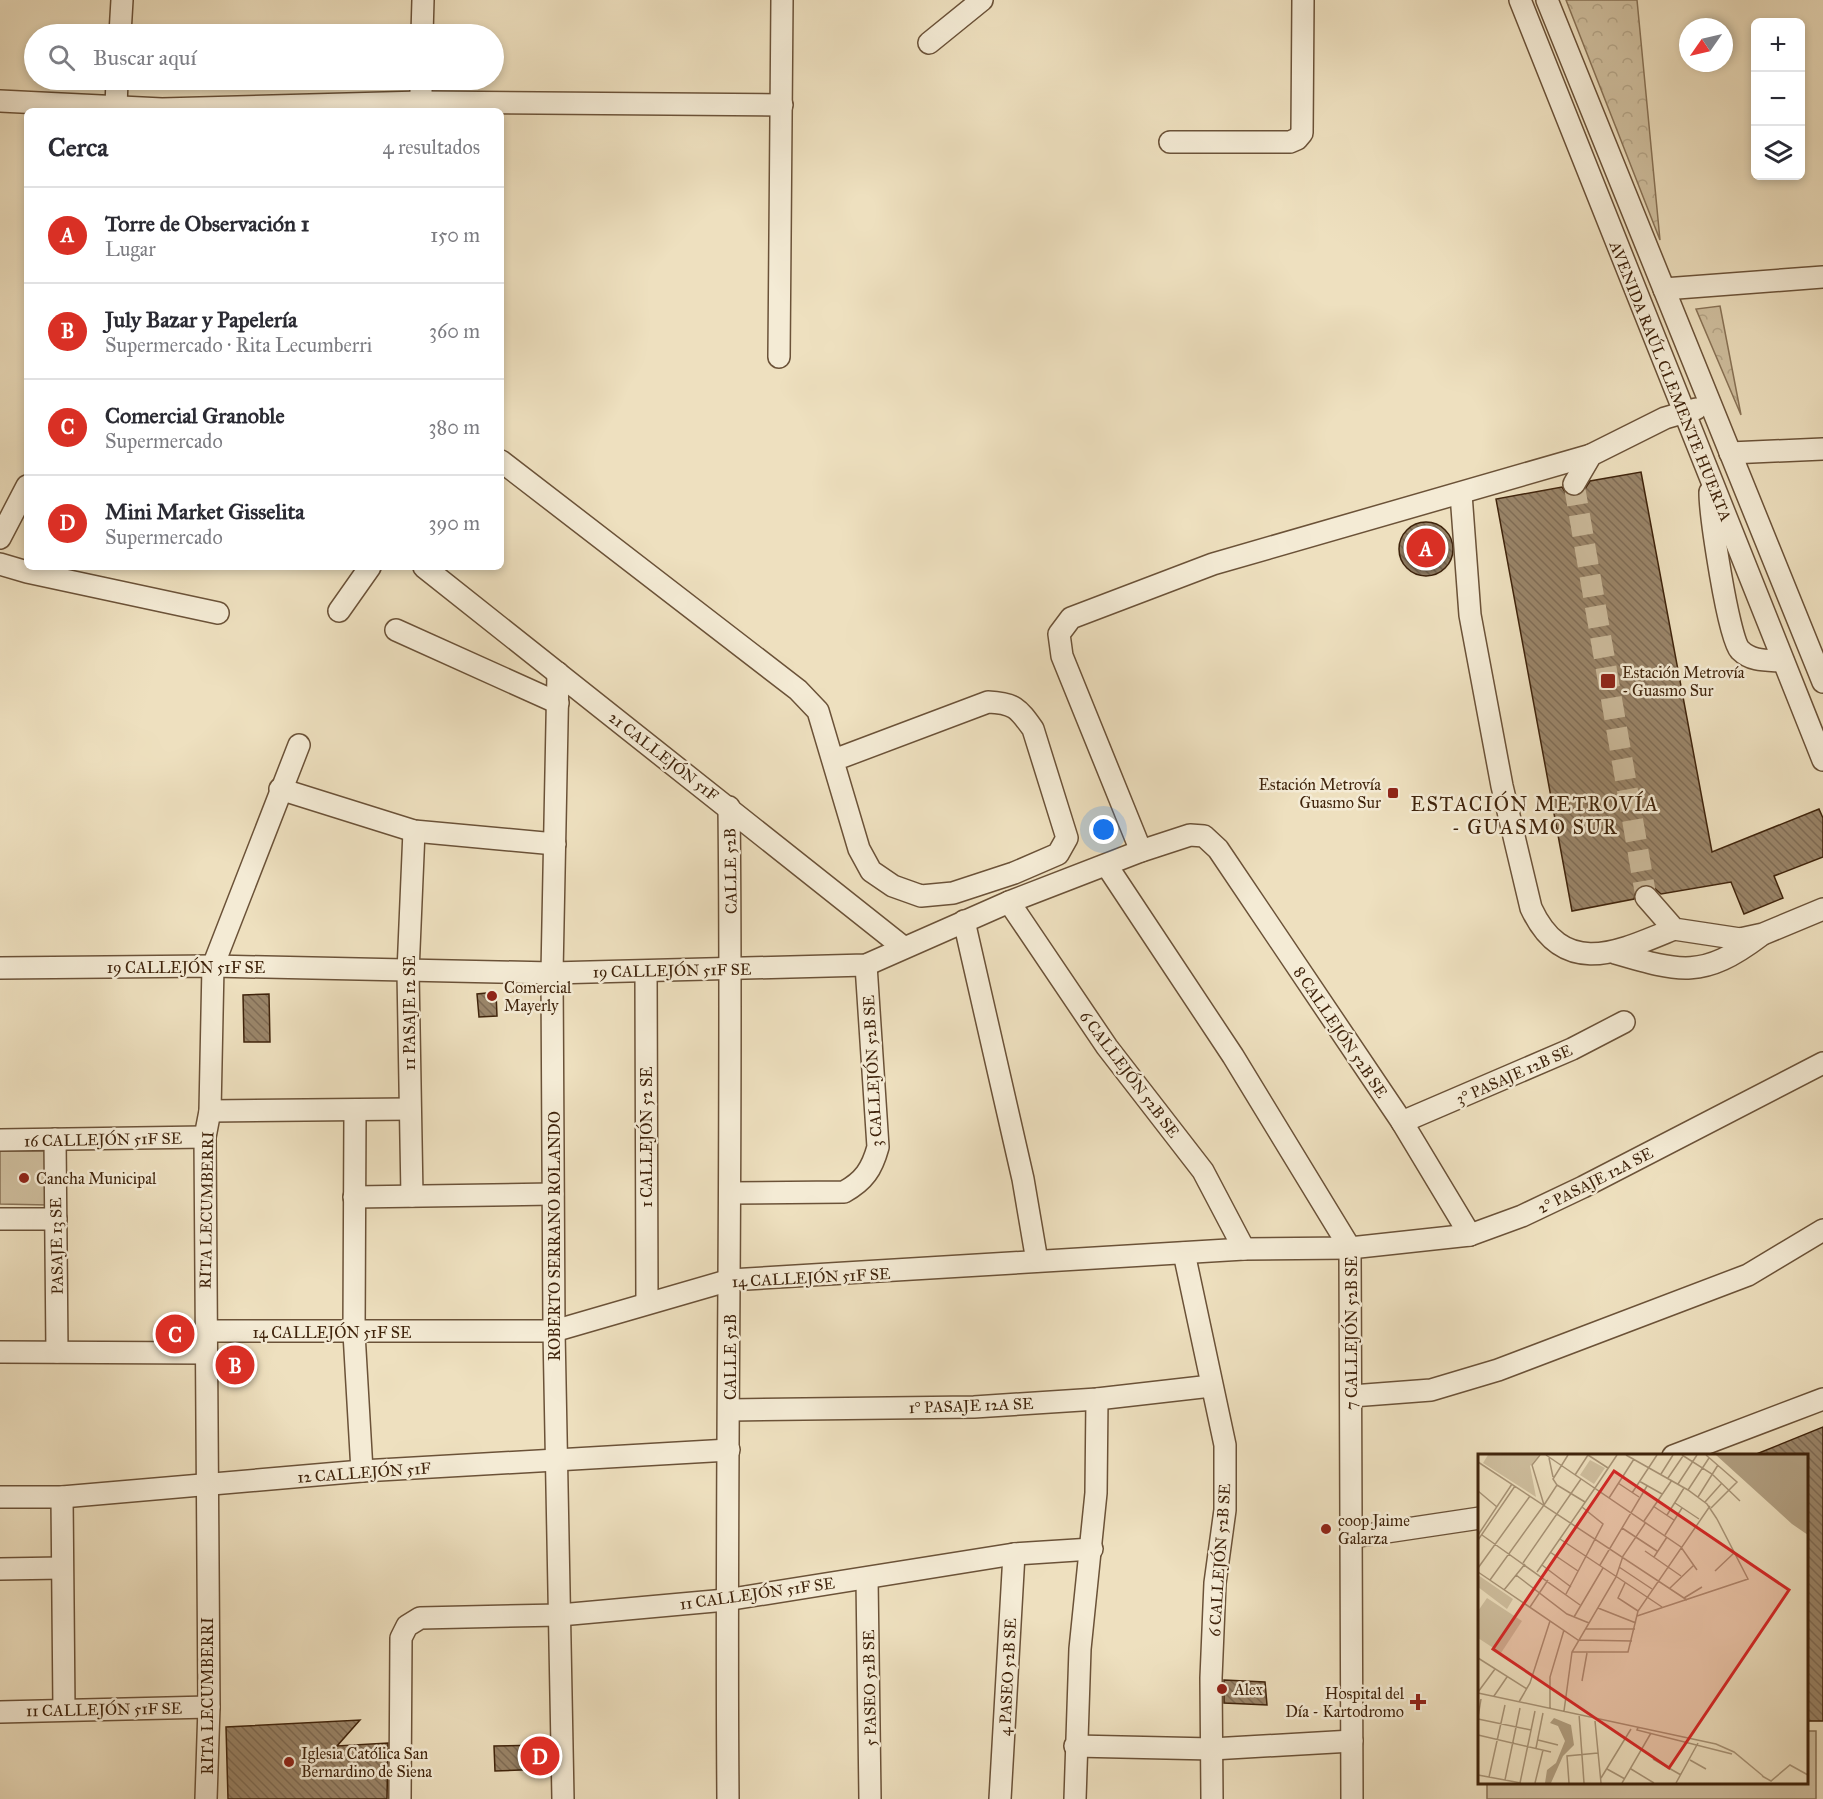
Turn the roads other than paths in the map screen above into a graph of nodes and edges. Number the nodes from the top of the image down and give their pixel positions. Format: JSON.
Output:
{"nodes":[{"id":1,"x":122,"y":0,"type":"edge"},
{"id":2,"x":423,"y":0,"type":"edge"},
{"id":3,"x":782,"y":0,"type":"edge"},
{"id":4,"x":982,"y":0,"type":"edge"},
{"id":5,"x":1303,"y":0,"type":"edge"},
{"id":6,"x":1520,"y":0,"type":"edge"},
{"id":7,"x":1547,"y":0,"type":"edge"},
{"id":8,"x":121,"y":24,"type":"edge"},
{"id":9,"x":422,"y":24,"type":"edge"},
{"id":10,"x":929,"y":44,"type":"dead end"},
{"id":11,"x":117,"y":90,"type":"edge"},
{"id":12,"x":421,"y":90,"type":"edge"},
{"id":13,"x":0,"y":100,"type":"edge"},
{"id":14,"x":421,"y":102,"type":"junction"},
{"id":15,"x":782,"y":105,"type":"junction"},
{"id":16,"x":116,"y":107,"type":"junction"},
{"id":17,"x":392,"y":107,"type":"edge"},
{"id":18,"x":131,"y":108,"type":"edge"},
{"id":19,"x":315,"y":108,"type":"edge"},
{"id":20,"x":1170,"y":142,"type":"dead end"},
{"id":21,"x":1823,"y":277,"type":"edge"},
{"id":22,"x":1664,"y":289,"type":"junction"},
{"id":23,"x":779,"y":357,"type":"dead end"},
{"id":24,"x":1711,"y":405,"type":"junction"},
{"id":25,"x":1683,"y":412,"type":"junction"},
{"id":26,"x":1823,"y":449,"type":"edge"},
{"id":27,"x":1730,"y":453,"type":"junction"},
{"id":28,"x":1591,"y":455,"type":"junction"},
{"id":29,"x":504,"y":463,"type":"edge"},
{"id":30,"x":1710,"y":479,"type":"junction"},
{"id":31,"x":1574,"y":484,"type":"tunnel mouth"},
{"id":32,"x":24,"y":492,"type":"edge"},
{"id":33,"x":1461,"y":494,"type":"junction"},
{"id":34,"x":0,"y":538,"type":"edge"},
{"id":35,"x":0,"y":562,"type":"edge"},
{"id":36,"x":368,"y":570,"type":"edge"},
{"id":37,"x":428,"y":570,"type":"edge"},
{"id":38,"x":339,"y":611,"type":"dead end"},
{"id":39,"x":218,"y":613,"type":"dead end"},
{"id":40,"x":396,"y":630,"type":"dead end"},
{"id":41,"x":1783,"y":661,"type":"junction"},
{"id":42,"x":558,"y":673,"type":"junction"},
{"id":43,"x":1823,"y":682,"type":"edge"},
{"id":44,"x":558,"y":703,"type":"junction"},
{"id":45,"x":299,"y":745,"type":"dead end"},
{"id":46,"x":834,"y":760,"type":"junction"},
{"id":47,"x":1823,"y":760,"type":"edge"},
{"id":48,"x":280,"y":789,"type":"junction"},
{"id":49,"x":729,"y":807,"type":"junction"},
{"id":50,"x":414,"y":831,"type":"junction"},
{"id":51,"x":1204,"y":836,"type":"joint"},
{"id":52,"x":555,"y":844,"type":"junction"},
{"id":53,"x":1141,"y":851,"type":"junction"},
{"id":54,"x":1107,"y":866,"type":"junction"},
{"id":55,"x":1646,"y":897,"type":"tunnel mouth"},
{"id":56,"x":1009,"y":902,"type":"junction"},
{"id":57,"x":1823,"y":909,"type":"edge"},
{"id":58,"x":964,"y":921,"type":"junction"},
{"id":59,"x":1674,"y":928,"type":"junction"},
{"id":60,"x":1763,"y":934,"type":"junction"},
{"id":61,"x":903,"y":947,"type":"junction"},
{"id":62,"x":1615,"y":953,"type":"junction"},
{"id":63,"x":866,"y":965,"type":"junction"},
{"id":64,"x":213,"y":966,"type":"junction"},
{"id":65,"x":0,"y":968,"type":"edge"},
{"id":66,"x":731,"y":968,"type":"junction"},
{"id":67,"x":646,"y":970,"type":"junction"},
{"id":68,"x":408,"y":972,"type":"junction"},
{"id":69,"x":552,"y":973,"type":"junction"},
{"id":70,"x":1624,"y":1022,"type":"dead end"},
{"id":71,"x":1823,"y":1063,"type":"edge"},
{"id":72,"x":410,"y":1109,"type":"junction"},
{"id":73,"x":210,"y":1111,"type":"junction"},
{"id":74,"x":355,"y":1111,"type":"junction"},
{"id":75,"x":1402,"y":1122,"type":"junction"},
{"id":76,"x":205,"y":1137,"type":"junction"},
{"id":77,"x":55,"y":1139,"type":"junction"},
{"id":78,"x":0,"y":1140,"type":"edge"},
{"id":79,"x":730,"y":1193,"type":"junction"},
{"id":80,"x":553,"y":1194,"type":"junction"},
{"id":81,"x":411,"y":1196,"type":"junction"},
{"id":82,"x":354,"y":1197,"type":"junction"},
{"id":83,"x":0,"y":1219,"type":"edge"},
{"id":84,"x":56,"y":1219,"type":"junction"},
{"id":85,"x":1823,"y":1230,"type":"edge"},
{"id":86,"x":1470,"y":1235,"type":"junction"},
{"id":87,"x":1350,"y":1248,"type":"junction"},
{"id":88,"x":1244,"y":1249,"type":"junction"},
{"id":89,"x":1185,"y":1253,"type":"junction"},
{"id":90,"x":1037,"y":1261,"type":"junction"},
{"id":91,"x":730,"y":1280,"type":"junction"},
{"id":92,"x":647,"y":1304,"type":"junction"},
{"id":93,"x":205,"y":1331,"type":"junction"},
{"id":94,"x":554,"y":1331,"type":"junction"},
{"id":95,"x":354,"y":1333,"type":"junction"},
{"id":96,"x":0,"y":1352,"type":"edge"},
{"id":97,"x":57,"y":1352,"type":"junction"},
{"id":98,"x":206,"y":1353,"type":"junction"},
{"id":99,"x":1211,"y":1386,"type":"junction"},
{"id":100,"x":1352,"y":1396,"type":"junction"},
{"id":101,"x":1097,"y":1399,"type":"junction"},
{"id":102,"x":1823,"y":1399,"type":"edge"},
{"id":103,"x":730,"y":1410,"type":"junction"},
{"id":104,"x":729,"y":1450,"type":"junction"},
{"id":105,"x":1676,"y":1454,"type":"edge"},
{"id":106,"x":557,"y":1459,"type":"junction"},
{"id":107,"x":362,"y":1471,"type":"junction"},
{"id":108,"x":207,"y":1485,"type":"junction"},
{"id":109,"x":0,"y":1497,"type":"edge"},
{"id":110,"x":62,"y":1497,"type":"junction"},
{"id":111,"x":1478,"y":1518,"type":"edge"},
{"id":112,"x":1353,"y":1537,"type":"junction"},
{"id":113,"x":1092,"y":1549,"type":"junction"},
{"id":114,"x":1014,"y":1554,"type":"junction"},
{"id":115,"x":62,"y":1568,"type":"junction"},
{"id":116,"x":0,"y":1569,"type":"edge"},
{"id":117,"x":867,"y":1578,"type":"junction"},
{"id":118,"x":726,"y":1600,"type":"junction"},
{"id":119,"x":560,"y":1615,"type":"junction"},
{"id":120,"x":209,"y":1707,"type":"junction"},
{"id":121,"x":64,"y":1709,"type":"junction"},
{"id":122,"x":0,"y":1712,"type":"edge"},
{"id":123,"x":1352,"y":1741,"type":"junction"},
{"id":124,"x":1075,"y":1746,"type":"junction"},
{"id":125,"x":1212,"y":1749,"type":"junction"},
{"id":126,"x":206,"y":1799,"type":"edge"},
{"id":127,"x":400,"y":1799,"type":"edge"},
{"id":128,"x":562,"y":1799,"type":"edge"},
{"id":129,"x":728,"y":1799,"type":"edge"},
{"id":130,"x":870,"y":1799,"type":"edge"},
{"id":131,"x":1000,"y":1799,"type":"edge"},
{"id":132,"x":1075,"y":1799,"type":"edge"},
{"id":133,"x":1212,"y":1799,"type":"edge"},
{"id":134,"x":1352,"y":1799,"type":"edge"}],
"edges":[{"from":1,"to":8,"type":"street"},
{"from":2,"to":9,"type":"street"},
{"from":3,"to":15,"type":"street"},
{"from":4,"to":10,"type":"street"},
{"from":5,"to":20,"type":"street"},
{"from":6,"to":25,"type":"street","name":"AVENIDA RAÚL CLEMENTE HUERTA"},
{"from":7,"to":22,"type":"street","name":"AVENIDA RAÚL CLEMENTE HUERTA"},
{"from":11,"to":16,"type":"street"},
{"from":12,"to":14,"type":"street"},
{"from":13,"to":16,"type":"street"},
{"from":14,"to":15,"type":"street"},
{"from":14,"to":17,"type":"street"},
{"from":15,"to":23,"type":"street"},
{"from":16,"to":18,"type":"street"},
{"from":17,"to":19,"type":"street"},
{"from":21,"to":22,"type":"street"},
{"from":22,"to":24,"type":"street","name":"AVENIDA RAÚL CLEMENTE HUERTA"},
{"from":24,"to":25,"type":"street"},
{"from":24,"to":27,"type":"street","name":"AVENIDA RAÚL CLEMENTE HUERTA"},
{"from":25,"to":28,"type":"street"},
{"from":25,"to":30,"type":"street","name":"AVENIDA RAÚL CLEMENTE HUERTA"},
{"from":26,"to":27,"type":"street"},
{"from":27,"to":43,"type":"street","name":"AVENIDA RAÚL CLEMENTE HUERTA"},
{"from":28,"to":31,"type":"street"},
{"from":28,"to":33,"type":"street"},
{"from":29,"to":46,"type":"street"},
{"from":30,"to":41,"type":"street","name":"AVENIDA RAÚL CLEMENTE HUERTA"},
{"from":30,"to":41,"type":"street"},
{"from":32,"to":34,"type":"street"},
{"from":33,"to":53,"type":"street"},
{"from":33,"to":62,"type":"street"},
{"from":34,"to":35,"type":"street"},
{"from":35,"to":39,"type":"street"},
{"from":36,"to":38,"type":"street"},
{"from":37,"to":42,"type":"street","name":"21 CALLEJÓN 51F"},
{"from":40,"to":44,"type":"street"},
{"from":41,"to":47,"type":"street","name":"AVENIDA RAÚL CLEMENTE HUERTA"},
{"from":42,"to":44,"type":"street","name":"ROBERTO SERRANO ROLANDO"},
{"from":42,"to":49,"type":"street","name":"21 CALLEJÓN 51F"},
{"from":44,"to":52,"type":"street","name":"ROBERTO SERRANO ROLANDO"},
{"from":45,"to":48,"type":"street","name":"RITA LECUMBERRI"},
{"from":46,"to":46,"type":"street"},
{"from":48,"to":50,"type":"street"},
{"from":48,"to":64,"type":"street","name":"RITA LECUMBERRI"},
{"from":49,"to":61,"type":"street","name":"21 CALLEJÓN 51F"},
{"from":49,"to":66,"type":"street","name":"CALLE 52B"},
{"from":50,"to":52,"type":"street"},
{"from":50,"to":68,"type":"street","name":"11 PASAJE 12 SE"},
{"from":51,"to":53,"type":"street","name":"19 CALLEJÓN 51F SE"},
{"from":51,"to":75,"type":"street","name":"8 CALLEJÓN 52B SE"},
{"from":52,"to":69,"type":"street","name":"ROBERTO SERRANO ROLANDO"},
{"from":53,"to":54,"type":"street","name":"19 CALLEJÓN 51F SE"},
{"from":54,"to":56,"type":"street","name":"19 CALLEJÓN 51F SE"},
{"from":54,"to":87,"type":"street","name":"7 CALLEJÓN 52B SE"},
{"from":55,"to":59,"type":"street"},
{"from":56,"to":58,"type":"street","name":"19 CALLEJÓN 51F SE"},
{"from":56,"to":88,"type":"street","name":"6 CALLEJÓN 52B SE"},
{"from":57,"to":60,"type":"street"},
{"from":58,"to":61,"type":"street","name":"19 CALLEJÓN 51F SE"},
{"from":58,"to":90,"type":"street"},
{"from":59,"to":60,"type":"street"},
{"from":59,"to":62,"type":"street"},
{"from":60,"to":62,"type":"street"},
{"from":61,"to":63,"type":"street","name":"19 CALLEJÓN 51F SE"},
{"from":63,"to":66,"type":"street","name":"19 CALLEJÓN 51F SE"},
{"from":63,"to":79,"type":"street","name":"3 CALLEJÓN 52B SE"},
{"from":64,"to":65,"type":"street","name":"19 CALLEJÓN 51F SE"},
{"from":64,"to":68,"type":"street","name":"19 CALLEJÓN 51F SE"},
{"from":64,"to":73,"type":"street","name":"RITA LECUMBERRI"},
{"from":66,"to":67,"type":"street","name":"19 CALLEJÓN 51F SE"},
{"from":66,"to":79,"type":"street","name":"CALLE 52B"},
{"from":67,"to":69,"type":"street","name":"19 CALLEJÓN 51F SE"},
{"from":67,"to":92,"type":"street","name":"1 CALLEJÓN 52 SE"},
{"from":68,"to":69,"type":"street","name":"19 CALLEJÓN 51F SE"},
{"from":68,"to":72,"type":"street","name":"11 PASAJE 12 SE"},
{"from":69,"to":80,"type":"street","name":"ROBERTO SERRANO ROLANDO"},
{"from":70,"to":75,"type":"street","name":"3° PASAJE 12B SE"},
{"from":71,"to":86,"type":"street","name":"2° PASAJE 12A SE"},
{"from":72,"to":74,"type":"street"},
{"from":72,"to":81,"type":"street","name":"11 PASAJE 12 SE"},
{"from":73,"to":74,"type":"street"},
{"from":73,"to":76,"type":"street","name":"RITA LECUMBERRI"},
{"from":74,"to":82,"type":"street"},
{"from":75,"to":86,"type":"street","name":"8 CALLEJÓN 52B SE"},
{"from":76,"to":77,"type":"street","name":"16 CALLEJÓN 51F SE"},
{"from":76,"to":93,"type":"street","name":"RITA LECUMBERRI"},
{"from":77,"to":78,"type":"street","name":"16 CALLEJÓN 51F SE"},
{"from":77,"to":84,"type":"street","name":"PASAJE 13 SE"},
{"from":79,"to":91,"type":"street","name":"CALLE 52B"},
{"from":80,"to":81,"type":"street"},
{"from":80,"to":94,"type":"street","name":"ROBERTO SERRANO ROLANDO"},
{"from":81,"to":82,"type":"street"},
{"from":82,"to":95,"type":"street"},
{"from":83,"to":84,"type":"street"},
{"from":84,"to":97,"type":"street","name":"PASAJE 13 SE"},
{"from":85,"to":100,"type":"street"},
{"from":86,"to":87,"type":"street","name":"2° PASAJE 12A SE"},
{"from":87,"to":88,"type":"street","name":"14 CALLEJÓN 51F SE"},
{"from":87,"to":100,"type":"street","name":"7 CALLEJÓN 52B SE"},
{"from":88,"to":89,"type":"street","name":"14 CALLEJÓN 51F SE"},
{"from":89,"to":90,"type":"street","name":"14 CALLEJÓN 51F SE"},
{"from":89,"to":99,"type":"street","name":"6 CALLEJÓN 52B SE"},
{"from":90,"to":91,"type":"street","name":"14 CALLEJÓN 51F SE"},
{"from":91,"to":92,"type":"street","name":"14 CALLEJÓN 51F SE"},
{"from":91,"to":103,"type":"street","name":"CALLE 52B"},
{"from":92,"to":94,"type":"street","name":"14 CALLEJÓN 51F SE"},
{"from":93,"to":95,"type":"street","name":"14 CALLEJÓN 51F SE"},
{"from":93,"to":98,"type":"street","name":"RITA LECUMBERRI"},
{"from":94,"to":95,"type":"street","name":"14 CALLEJÓN 51F SE"},
{"from":94,"to":106,"type":"street","name":"ROBERTO SERRANO ROLANDO"},
{"from":95,"to":107,"type":"street"},
{"from":96,"to":97,"type":"street"},
{"from":97,"to":98,"type":"street"},
{"from":98,"to":108,"type":"street","name":"RITA LECUMBERRI"},
{"from":99,"to":101,"type":"street","name":"1° PASAJE 12A SE"},
{"from":99,"to":125,"type":"street","name":"6 CALLEJÓN 52B SE"},
{"from":100,"to":112,"type":"street","name":"7 CALLEJÓN 52B SE"},
{"from":101,"to":103,"type":"street","name":"1° PASAJE 12A SE"},
{"from":101,"to":113,"type":"street"},
{"from":102,"to":105,"type":"street"},
{"from":103,"to":104,"type":"street","name":"CALLE 52B"},
{"from":104,"to":106,"type":"street","name":"12 CALLEJÓN 51F"},
{"from":104,"to":118,"type":"street","name":"CALLE 52B"},
{"from":106,"to":107,"type":"street","name":"12 CALLEJÓN 51F"},
{"from":106,"to":119,"type":"street","name":"ROBERTO SERRANO ROLANDO"},
{"from":107,"to":108,"type":"street","name":"12 CALLEJÓN 51F"},
{"from":108,"to":110,"type":"street","name":"12 CALLEJÓN 51F"},
{"from":108,"to":120,"type":"street","name":"RITA LECUMBERRI"},
{"from":109,"to":110,"type":"street","name":"12 CALLEJÓN 51F"},
{"from":110,"to":115,"type":"street"},
{"from":111,"to":112,"type":"street"},
{"from":112,"to":123,"type":"street","name":"7 CALLEJÓN 52B SE"},
{"from":113,"to":114,"type":"street","name":"11 CALLEJÓN 51F SE"},
{"from":113,"to":124,"type":"street"},
{"from":114,"to":117,"type":"street","name":"11 CALLEJÓN 51F SE"},
{"from":114,"to":131,"type":"street","name":"4 PASEO 52B SE"},
{"from":115,"to":116,"type":"street"},
{"from":115,"to":121,"type":"street"},
{"from":117,"to":118,"type":"street","name":"11 CALLEJÓN 51F SE"},
{"from":117,"to":130,"type":"street","name":"5 PASEO 52B SE"},
{"from":118,"to":119,"type":"street","name":"11 CALLEJÓN 51F SE"},
{"from":118,"to":129,"type":"street","name":"CALLE 52B"},
{"from":119,"to":127,"type":"street","name":"11 CALLEJÓN 51F SE"},
{"from":119,"to":128,"type":"street","name":"ROBERTO SERRANO ROLANDO"},
{"from":120,"to":121,"type":"street","name":"11 CALLEJÓN 51F SE"},
{"from":120,"to":126,"type":"street","name":"RITA LECUMBERRI"},
{"from":121,"to":122,"type":"street","name":"11 CALLEJÓN 51F SE"},
{"from":123,"to":125,"type":"street"},
{"from":123,"to":134,"type":"street","name":"7 CALLEJÓN 52B SE"},
{"from":124,"to":125,"type":"street"},
{"from":124,"to":132,"type":"street"},
{"from":125,"to":133,"type":"street","name":"6 CALLEJÓN 52B SE"}]}
